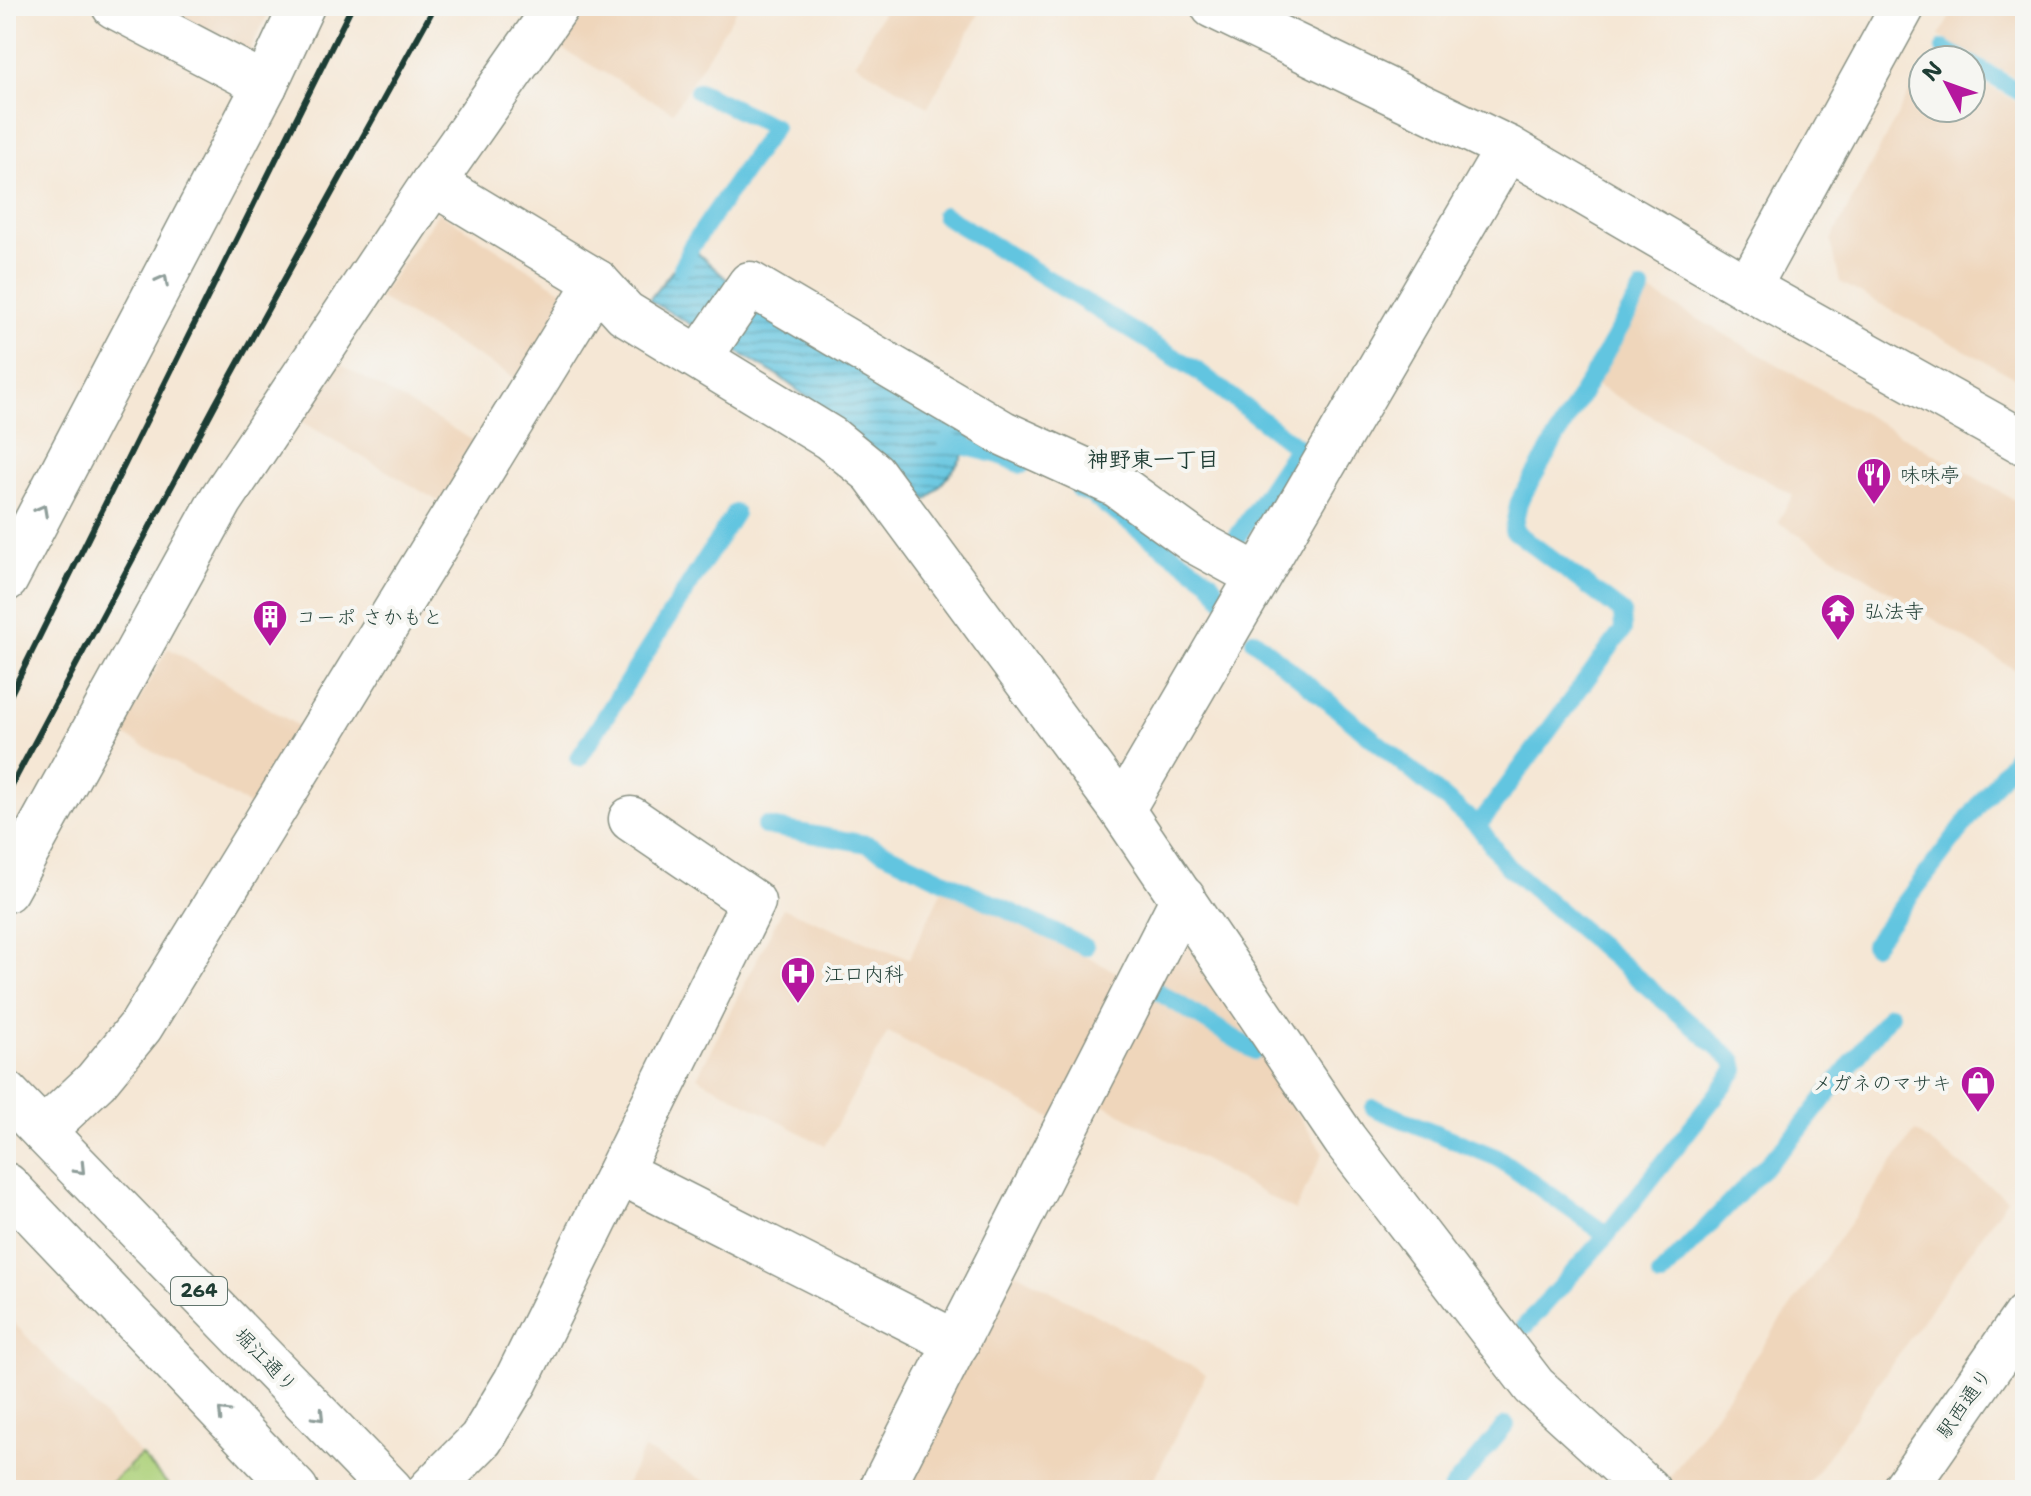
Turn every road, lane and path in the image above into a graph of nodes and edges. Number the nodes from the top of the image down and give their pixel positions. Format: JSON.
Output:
{"nodes":[{"id":1,"x":114,"y":6,"type":"edge"},
{"id":2,"x":302,"y":6,"type":"edge"},
{"id":3,"x":557,"y":6,"type":"edge"},
{"id":4,"x":1213,"y":6,"type":"edge"},
{"id":5,"x":1903,"y":6,"type":"edge"},
{"id":6,"x":265,"y":85,"type":"junction"},
{"id":7,"x":1508,"y":148,"type":"junction"},
{"id":8,"x":433,"y":183,"type":"junction"},
{"id":9,"x":597,"y":282,"type":"junction"},
{"id":10,"x":1748,"y":288,"type":"junction"},
{"id":11,"x":700,"y":357,"type":"junction"},
{"id":12,"x":2025,"y":443,"type":"edge"},
{"id":13,"x":1258,"y":576,"type":"junction"},
{"id":14,"x":6,"y":579,"type":"edge"},
{"id":15,"x":1122,"y":810,"type":"junction"},
{"id":16,"x":631,"y":819,"type":"dead end"},
{"id":17,"x":6,"y":890,"type":"edge"},
{"id":18,"x":1183,"y":898,"type":"junction"},
{"id":19,"x":6,"y":1093,"type":"edge"},
{"id":20,"x":43,"y":1131,"type":"junction"},
{"id":21,"x":620,"y":1172,"type":"junction"},
{"id":22,"x":6,"y":1185,"type":"edge"},
{"id":23,"x":2025,"y":1316,"type":"edge"},
{"id":24,"x":957,"y":1343,"type":"junction"},
{"id":25,"x":296,"y":1490,"type":"edge"},
{"id":26,"x":391,"y":1490,"type":"edge"},
{"id":27,"x":430,"y":1490,"type":"edge"},
{"id":28,"x":881,"y":1490,"type":"edge"},
{"id":29,"x":1648,"y":1490,"type":"edge"},
{"id":30,"x":1904,"y":1490,"type":"edge"}],
"edges":[{"from":1,"to":6,"type":"main road"},
{"from":2,"to":6,"type":"main road"},
{"from":3,"to":8,"type":"main road"},
{"from":4,"to":7,"type":"main road"},
{"from":5,"to":10,"type":"main road"},
{"from":14,"to":6,"type":"main road","one_way":true},
{"from":7,"to":10,"type":"main road"},
{"from":7,"to":13,"type":"main road"},
{"from":8,"to":9,"type":"main road"},
{"from":8,"to":17,"type":"main road"},
{"from":9,"to":11,"type":"main road"},
{"from":9,"to":20,"type":"main road"},
{"from":10,"to":12,"type":"main road"},
{"from":11,"to":13,"type":"main road"},
{"from":11,"to":15,"type":"main road"},
{"from":13,"to":15,"type":"main road"},
{"from":15,"to":18,"type":"main road"},
{"from":16,"to":21,"type":"main road"},
{"from":18,"to":24,"type":"main road"},
{"from":18,"to":29,"type":"main road"},
{"from":19,"to":20,"type":"main road","name":"堀江通り","number":"264"},
{"from":20,"to":26,"type":"main road","name":"堀江通り","number":"264","one_way":true},
{"from":21,"to":24,"type":"main road"},
{"from":21,"to":27,"type":"main road"},
{"from":25,"to":22,"type":"main road","one_way":true},
{"from":23,"to":30,"type":"main road","name":"駅西通り"},
{"from":24,"to":28,"type":"main road"}]}
